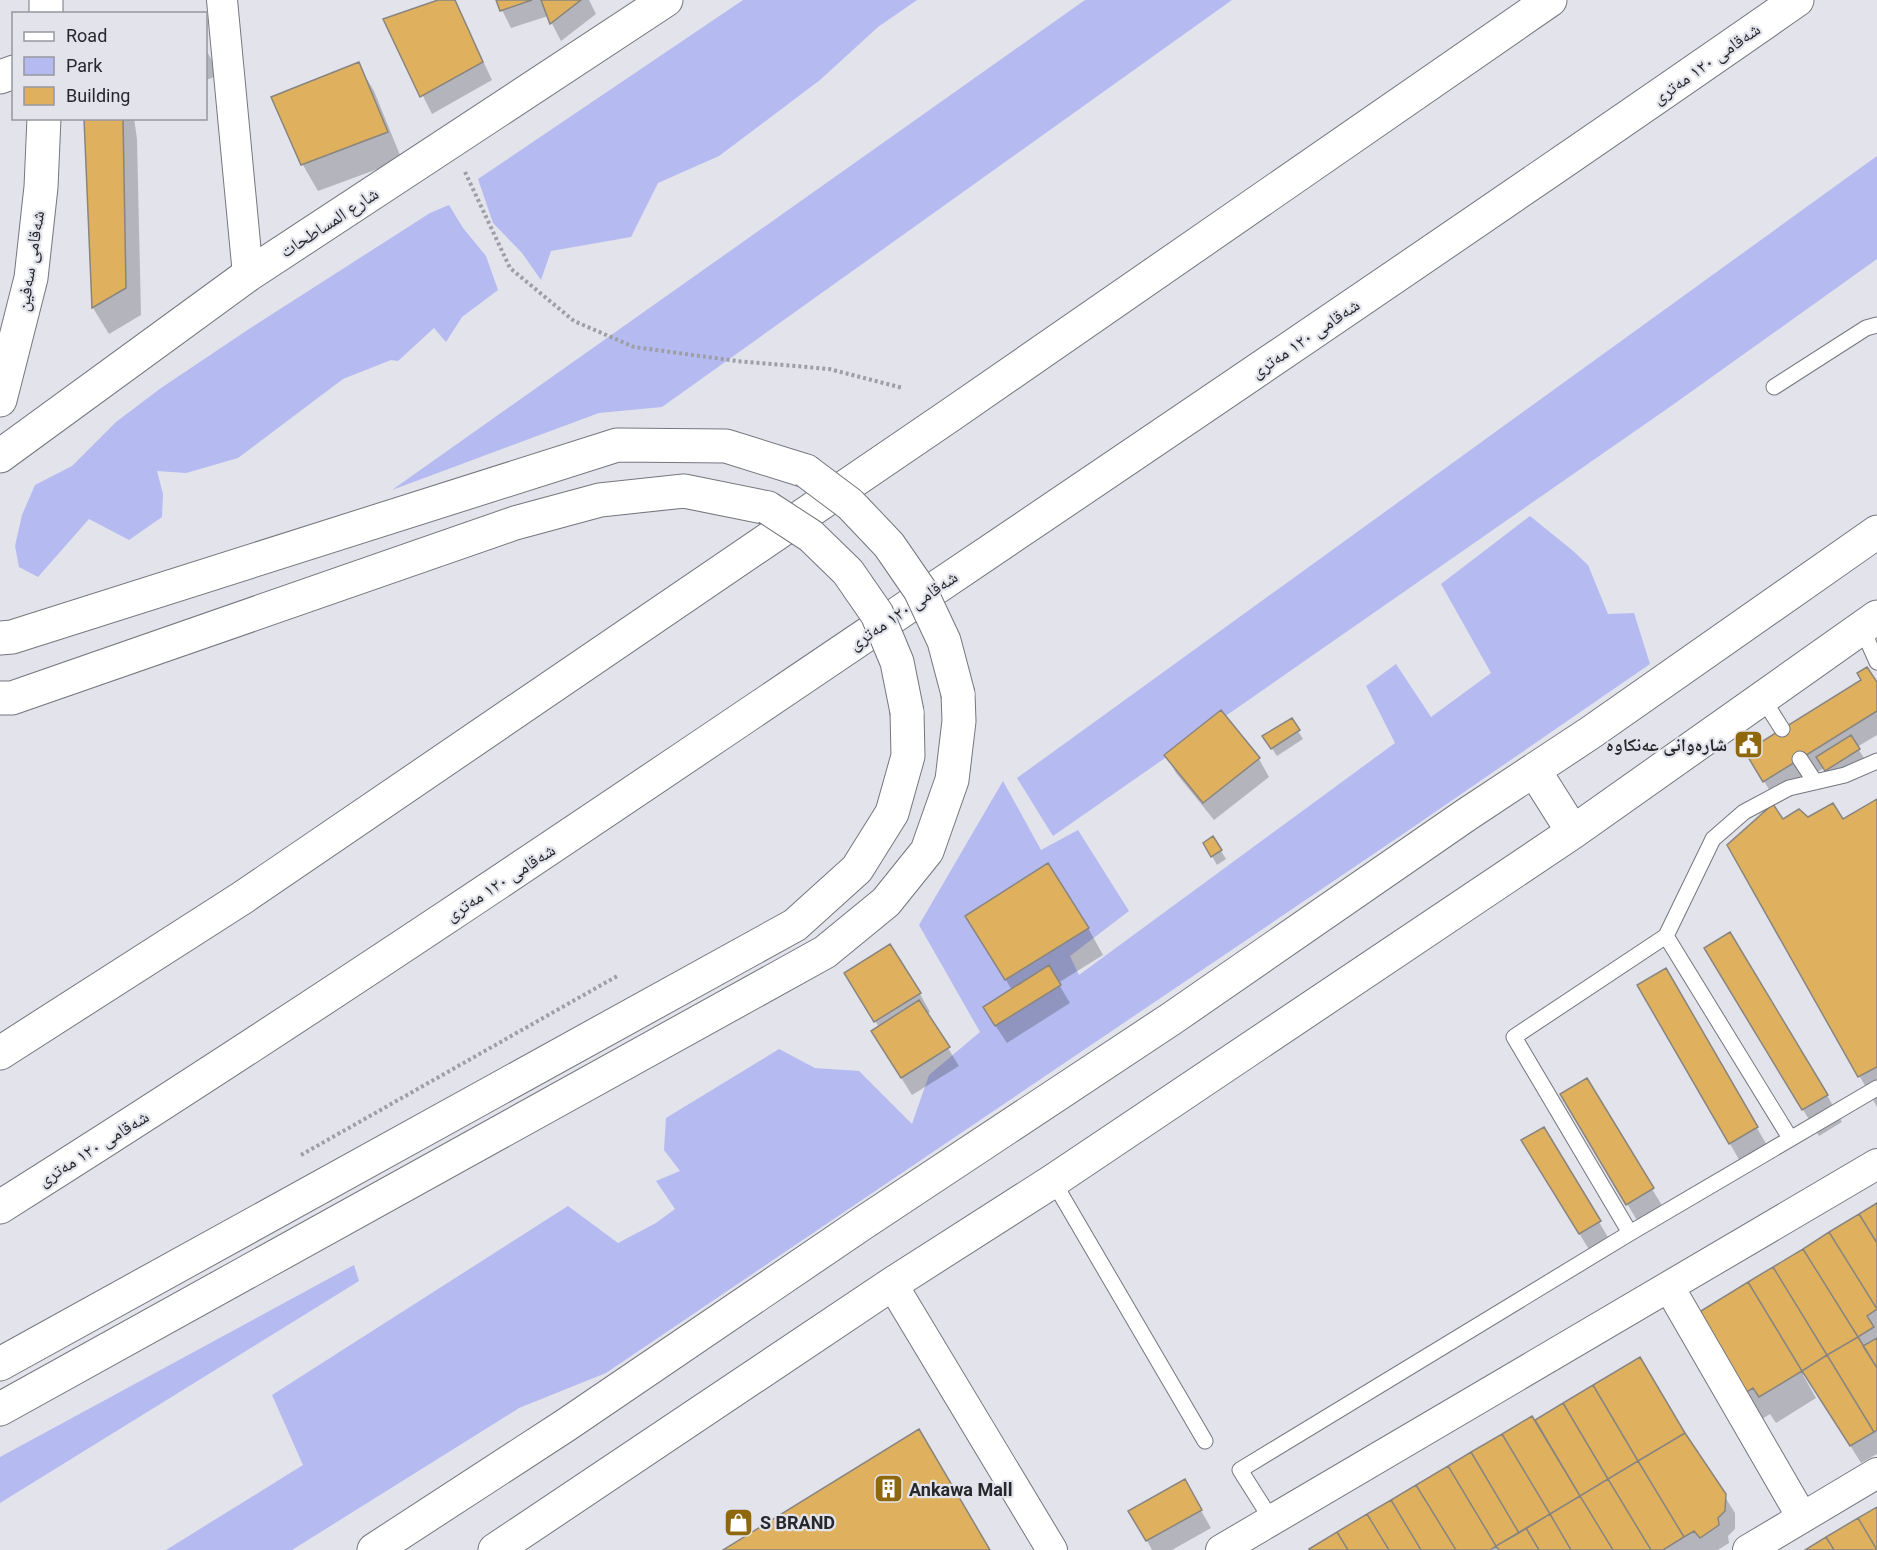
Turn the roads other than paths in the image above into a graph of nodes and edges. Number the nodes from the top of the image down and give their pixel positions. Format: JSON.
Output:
{"nodes":[{"id":1,"x":222,"y":0,"type":"edge"},
{"id":2,"x":666,"y":0,"type":"edge"},
{"id":3,"x":1550,"y":0,"type":"edge"},
{"id":4,"x":1797,"y":0,"type":"edge"},
{"id":5,"x":44,"y":120,"type":"edge"},
{"id":6,"x":248,"y":276,"type":"junction"},
{"id":7,"x":1877,"y":325,"type":"edge"},
{"id":8,"x":1774,"y":387,"type":"dead end"},
{"id":9,"x":0,"y":400,"type":"edge"},
{"id":10,"x":0,"y":456,"type":"edge"},
{"id":11,"x":1877,"y":532,"type":"edge"},
{"id":12,"x":1869,"y":623,"type":"edge"},
{"id":13,"x":0,"y":638,"type":"edge"},
{"id":14,"x":1877,"y":662,"type":"edge"},
{"id":15,"x":0,"y":698,"type":"edge"},
{"id":16,"x":1763,"y":699,"type":"junction"},
{"id":17,"x":1782,"y":729,"type":"dead end"},
{"id":18,"x":1800,"y":759,"type":"dead end"},
{"id":19,"x":1877,"y":761,"type":"edge"},
{"id":20,"x":1534,"y":770,"type":"junction"},
{"id":21,"x":1815,"y":782,"type":"junction"},
{"id":22,"x":1573,"y":832,"type":"junction"},
{"id":23,"x":1666,"y":936,"type":"junction"},
{"id":24,"x":0,"y":1053,"type":"edge"},
{"id":25,"x":1877,"y":1088,"type":"edge"},
{"id":26,"x":1790,"y":1138,"type":"junction"},
{"id":27,"x":1877,"y":1164,"type":"edge"},
{"id":28,"x":1053,"y":1181,"type":"junction"},
{"id":29,"x":0,"y":1206,"type":"edge"},
{"id":30,"x":1630,"y":1233,"type":"junction"},
{"id":31,"x":892,"y":1284,"type":"junction"},
{"id":32,"x":1669,"y":1287,"type":"junction"},
{"id":33,"x":0,"y":1364,"type":"edge"},
{"id":34,"x":0,"y":1409,"type":"edge"},
{"id":35,"x":1205,"y":1441,"type":"dead end"},
{"id":36,"x":1877,"y":1473,"type":"edge"},
{"id":37,"x":1802,"y":1517,"type":"junction"},
{"id":38,"x":1271,"y":1520,"type":"junction"},
{"id":39,"x":374,"y":1550,"type":"edge"},
{"id":40,"x":495,"y":1550,"type":"edge"},
{"id":41,"x":1052,"y":1550,"type":"edge"},
{"id":42,"x":1221,"y":1550,"type":"edge"},
{"id":43,"x":1748,"y":1550,"type":"edge"}],
"edges":[{"from":1,"to":6,"type":"street"},
{"from":2,"to":6,"type":"main road","name":"شارع المساطحات"},
{"from":3,"to":24,"type":"main road"},
{"from":4,"to":29,"type":"main road","name":"شەقامی ١٢٠ مەتری"},
{"from":5,"to":9,"type":"main road","name":"شەقامی سەفین"},
{"from":6,"to":10,"type":"main road","name":"شارع المساطحات"},
{"from":7,"to":8,"type":"lane"},
{"from":11,"to":20,"type":"main road"},
{"from":12,"to":14,"type":"lane"},
{"from":12,"to":16,"type":"main road"},
{"from":13,"to":34,"type":"main road","bridge":true},
{"from":15,"to":33,"type":"main road","bridge":true},
{"from":16,"to":17,"type":"lane"},
{"from":16,"to":22,"type":"main road"},
{"from":18,"to":21,"type":"lane"},
{"from":19,"to":21,"type":"lane"},
{"from":20,"to":22,"type":"main road"},
{"from":20,"to":39,"type":"main road"},
{"from":21,"to":23,"type":"lane"},
{"from":22,"to":28,"type":"main road"},
{"from":23,"to":26,"type":"lane"},
{"from":23,"to":30,"type":"lane"},
{"from":25,"to":26,"type":"lane"},
{"from":26,"to":30,"type":"lane"},
{"from":27,"to":32,"type":"street"},
{"from":28,"to":31,"type":"main road"},
{"from":28,"to":35,"type":"lane"},
{"from":30,"to":38,"type":"lane"},
{"from":31,"to":40,"type":"main road"},
{"from":31,"to":41,"type":"street"},
{"from":32,"to":37,"type":"street"},
{"from":32,"to":38,"type":"street"},
{"from":36,"to":37,"type":"street"},
{"from":37,"to":43,"type":"street"},
{"from":38,"to":42,"type":"street"}]}
